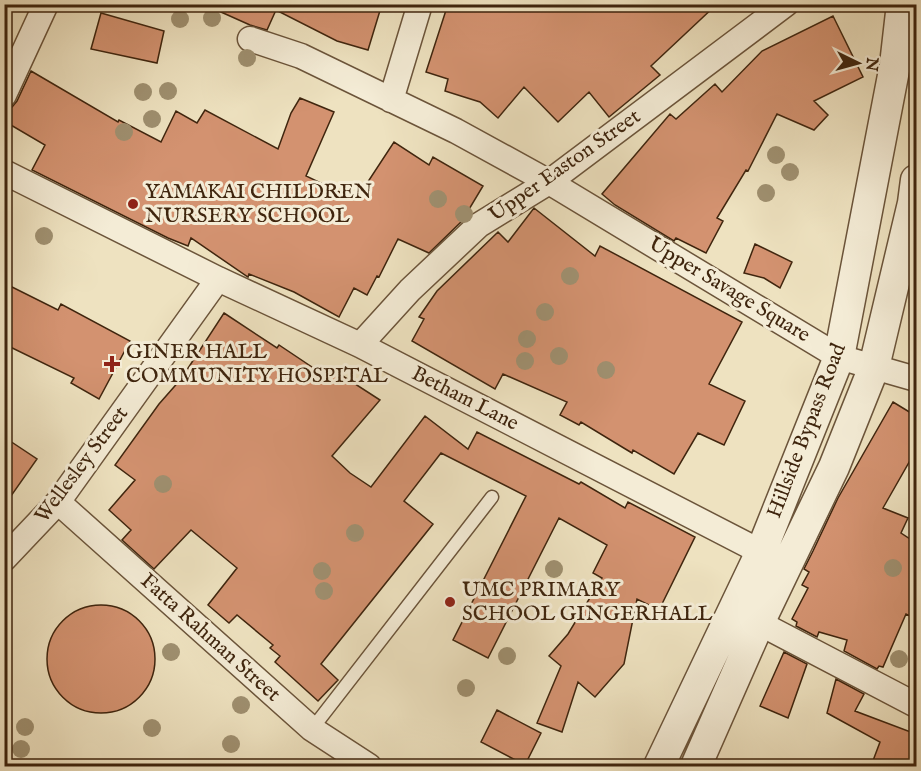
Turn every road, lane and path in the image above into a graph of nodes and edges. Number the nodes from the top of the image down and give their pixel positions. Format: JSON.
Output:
{"nodes":[{"id":1,"x":46,"y":4,"type":"edge"},
{"id":2,"x":420,"y":4,"type":"edge"},
{"id":3,"x":786,"y":4,"type":"edge"},
{"id":4,"x":902,"y":4,"type":"edge"},
{"id":5,"x":250,"y":39,"type":"dead end"},
{"id":6,"x":4,"y":95,"type":"edge"},
{"id":7,"x":391,"y":100,"type":"junction"},
{"id":8,"x":4,"y":172,"type":"edge"},
{"id":9,"x":916,"y":180,"type":"edge"},
{"id":10,"x":549,"y":182,"type":"junction"},
{"id":11,"x":218,"y":279,"type":"junction"},
{"id":12,"x":360,"y":345,"type":"junction"},
{"id":13,"x":839,"y":357,"type":"junction"},
{"id":14,"x":874,"y":367,"type":"junction"},
{"id":15,"x":916,"y":379,"type":"edge"},
{"id":16,"x":492,"y":497,"type":"dead end"},
{"id":17,"x":58,"y":502,"type":"junction"},
{"id":18,"x":761,"y":552,"type":"junction"},
{"id":19,"x":4,"y":560,"type":"edge"},
{"id":20,"x":759,"y":622,"type":"junction"},
{"id":21,"x":916,"y":705,"type":"edge"},
{"id":22,"x":312,"y":729,"type":"junction"},
{"id":23,"x":369,"y":766,"type":"edge"},
{"id":24,"x":659,"y":766,"type":"edge"},
{"id":25,"x":696,"y":766,"type":"edge"}],
"edges":[{"from":1,"to":6,"type":"street"},
{"from":2,"to":7,"type":"street"},
{"from":3,"to":10,"type":"street","name":"Upper Easton Street"},
{"from":4,"to":13,"type":"street","name":"Hillside Bypass Road"},
{"from":5,"to":7,"type":"street","name":"Upper Savage Square"},
{"from":7,"to":10,"type":"street","name":"Upper Savage Square"},
{"from":8,"to":11,"type":"street","name":"Betham Lane"},
{"from":9,"to":14,"type":"street","name":"Hillside Bypass Road"},
{"from":10,"to":12,"type":"street","name":"Upper Easton Street"},
{"from":10,"to":13,"type":"street","name":"Upper Savage Square"},
{"from":11,"to":12,"type":"street","name":"Betham Lane"},
{"from":11,"to":17,"type":"street","name":"Wellesley Street"},
{"from":12,"to":18,"type":"street","name":"Betham Lane"},
{"from":13,"to":14,"type":"street","name":"Upper Savage Square"},
{"from":13,"to":18,"type":"street","name":"Hillside Bypass Road"},
{"from":14,"to":15,"type":"street","name":"Upper Savage Square"},
{"from":14,"to":20,"type":"street","name":"Hillside Bypass Road"},
{"from":16,"to":22,"type":"lane"},
{"from":17,"to":19,"type":"street","name":"Wellesley Street"},
{"from":17,"to":22,"type":"street","name":"Fatta Rahman Street"},
{"from":18,"to":24,"type":"street","name":"Hillside Bypass Road"},
{"from":20,"to":21,"type":"street"},
{"from":20,"to":25,"type":"street","name":"Hillside Bypass Road"},
{"from":22,"to":23,"type":"street","name":"Fatta Rahman Street"}]}
